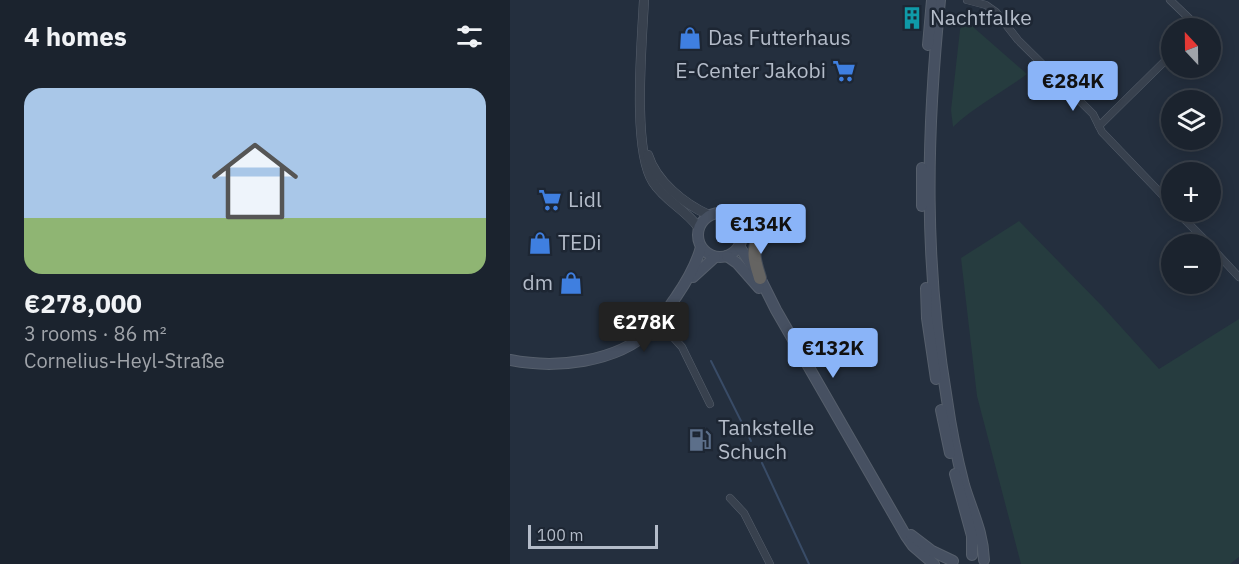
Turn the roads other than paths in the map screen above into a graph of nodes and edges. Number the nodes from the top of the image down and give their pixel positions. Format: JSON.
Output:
{"nodes":[{"id":1,"x":644,"y":0,"type":"edge"},
{"id":2,"x":932,"y":0,"type":"edge"},
{"id":3,"x":940,"y":0,"type":"edge"},
{"id":4,"x":967,"y":0,"type":"edge"},
{"id":5,"x":1170,"y":0,"type":"edge"},
{"id":6,"x":1189,"y":18,"type":"edge"},
{"id":7,"x":1161,"y":65,"type":"edge"},
{"id":8,"x":1099,"y":126,"type":"junction"},
{"id":9,"x":641,"y":134,"type":"junction"},
{"id":10,"x":1161,"y":195,"type":"edge"},
{"id":11,"x":709,"y":215,"type":"junction"},
{"id":12,"x":737,"y":220,"type":"junction"},
{"id":13,"x":1187,"y":222,"type":"edge"},
{"id":14,"x":794,"y":226,"type":"junction"},
{"id":15,"x":698,"y":227,"type":"junction"},
{"id":16,"x":742,"y":233,"type":"junction"},
{"id":17,"x":1199,"y":234,"type":"edge"},
{"id":18,"x":739,"y":246,"type":"junction"},
{"id":19,"x":701,"y":247,"type":"junction"},
{"id":20,"x":726,"y":256,"type":"junction"},
{"id":21,"x":714,"y":257,"type":"junction"},
{"id":22,"x":1221,"y":257,"type":"edge"},
{"id":23,"x":1239,"y":277,"type":"edge"},
{"id":24,"x":760,"y":278,"type":"junction"},
{"id":25,"x":682,"y":288,"type":"junction"},
{"id":26,"x":776,"y":310,"type":"junction"},
{"id":27,"x":659,"y":322,"type":"junction"},
{"id":28,"x":510,"y":360,"type":"edge"},
{"id":29,"x":710,"y":404,"type":"dead end"},
{"id":30,"x":730,"y":498,"type":"dead end"},
{"id":31,"x":897,"y":521,"type":"junction"},
{"id":32,"x":972,"y":555,"type":"junction"},
{"id":33,"x":986,"y":562,"type":"edge"},
{"id":34,"x":952,"y":563,"type":"edge"},
{"id":35,"x":771,"y":564,"type":"edge"},
{"id":36,"x":934,"y":564,"type":"edge"}],
"edges":[{"from":1,"to":9,"type":"street"},
{"from":2,"to":32,"type":"main road"},
{"from":3,"to":33,"type":"main road"},
{"from":4,"to":8,"type":"street"},
{"from":5,"to":6,"type":"street"},
{"from":7,"to":8,"type":"street"},
{"from":8,"to":10,"type":"street"},
{"from":9,"to":11,"type":"street"},
{"from":9,"to":15,"type":"street"},
{"from":11,"to":12,"type":"main road"},
{"from":11,"to":15,"type":"main road"},
{"from":12,"to":14,"type":"highway"},
{"from":12,"to":16,"type":"main road"},
{"from":13,"to":17,"type":"street"},
{"from":14,"to":16,"type":"highway"},
{"from":14,"to":24,"type":"highway"},
{"from":15,"to":19,"type":"main road"},
{"from":16,"to":18,"type":"main road"},
{"from":18,"to":20,"type":"main road"},
{"from":18,"to":24,"type":"main road"},
{"from":19,"to":21,"type":"main road"},
{"from":19,"to":25,"type":"main road"},
{"from":20,"to":21,"type":"main road"},
{"from":20,"to":26,"type":"main road"},
{"from":21,"to":25,"type":"main road"},
{"from":22,"to":23,"type":"street"},
{"from":24,"to":26,"type":"main road"},
{"from":25,"to":27,"type":"main road"},
{"from":26,"to":31,"type":"main road"},
{"from":27,"to":28,"type":"main road"},
{"from":27,"to":29,"type":"street"},
{"from":30,"to":35,"type":"street"},
{"from":31,"to":34,"type":"main road"},
{"from":31,"to":36,"type":"main road"},
{"from":32,"to":33,"type":"main road"},
{"from":32,"to":34,"type":"main road"}]}
